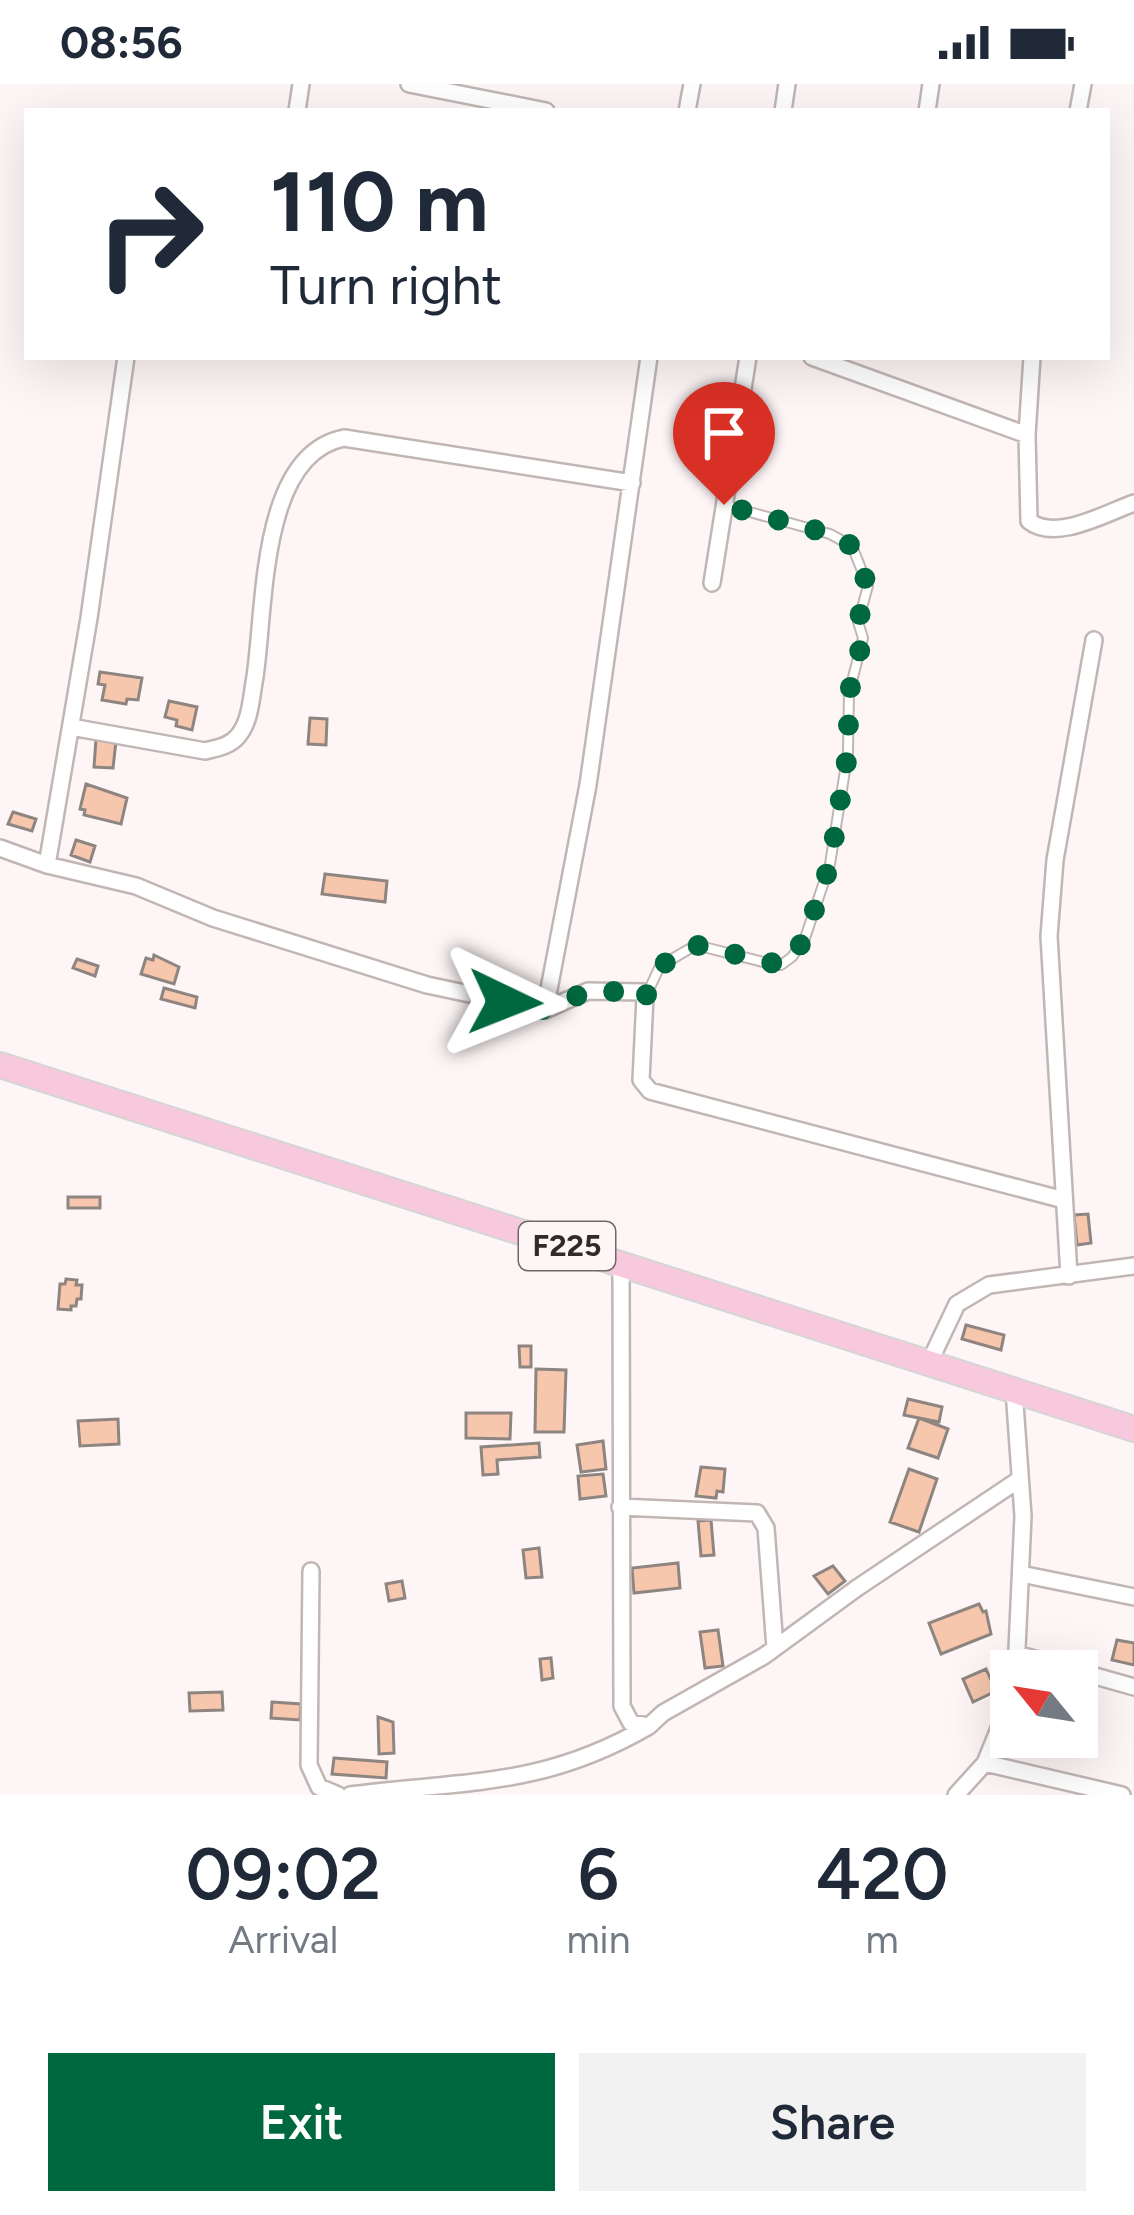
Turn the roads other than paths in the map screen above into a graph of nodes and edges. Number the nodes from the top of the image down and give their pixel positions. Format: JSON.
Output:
{"nodes":[{"id":1,"x":409,"y":84,"type":"edge"},
{"id":2,"x":532,"y":108,"type":"edge"},
{"id":3,"x":126,"y":360,"type":"edge"},
{"id":4,"x":650,"y":360,"type":"edge"},
{"id":5,"x":748,"y":360,"type":"edge"},
{"id":6,"x":820,"y":360,"type":"edge"},
{"id":7,"x":1032,"y":360,"type":"edge"},
{"id":8,"x":1027,"y":435,"type":"junction"},
{"id":9,"x":632,"y":483,"type":"junction"},
{"id":10,"x":1134,"y":503,"type":"edge"},
{"id":11,"x":724,"y":505,"type":"junction"},
{"id":12,"x":712,"y":584,"type":"dead end"},
{"id":13,"x":1094,"y":640,"type":"dead end"},
{"id":14,"x":71,"y":727,"type":"junction"},
{"id":15,"x":0,"y":848,"type":"edge"},
{"id":16,"x":47,"y":865,"type":"junction"},
{"id":17,"x":645,"y":998,"type":"junction"},
{"id":18,"x":544,"y":1010,"type":"junction"},
{"id":19,"x":0,"y":1065,"type":"edge"},
{"id":20,"x":1064,"y":1200,"type":"junction"},
{"id":21,"x":621,"y":1263,"type":"junction"},
{"id":22,"x":1134,"y":1266,"type":"edge"},
{"id":23,"x":1069,"y":1276,"type":"junction"},
{"id":24,"x":928,"y":1363,"type":"junction"},
{"id":25,"x":1014,"y":1390,"type":"junction"},
{"id":26,"x":1134,"y":1429,"type":"edge"},
{"id":27,"x":1020,"y":1479,"type":"junction"},
{"id":28,"x":620,"y":1507,"type":"junction"},
{"id":29,"x":310,"y":1571,"type":"dead end"},
{"id":30,"x":1021,"y":1574,"type":"junction"},
{"id":31,"x":1134,"y":1597,"type":"edge"},
{"id":32,"x":775,"y":1648,"type":"junction"},
{"id":33,"x":1018,"y":1650,"type":"edge"},
{"id":34,"x":1098,"y":1680,"type":"edge"},
{"id":35,"x":1134,"y":1688,"type":"edge"},
{"id":36,"x":649,"y":1726,"type":"junction"},
{"id":37,"x":990,"y":1751,"type":"edge"},
{"id":38,"x":985,"y":1763,"type":"junction"},
{"id":39,"x":338,"y":1795,"type":"edge"},
{"id":40,"x":350,"y":1795,"type":"edge"},
{"id":41,"x":956,"y":1795,"type":"edge"},
{"id":42,"x":1122,"y":1795,"type":"edge"}],
"edges":[{"from":1,"to":2,"type":"street"},
{"from":3,"to":14,"type":"street"},
{"from":4,"to":9,"type":"street"},
{"from":5,"to":11,"type":"street"},
{"from":6,"to":8,"type":"street"},
{"from":7,"to":8,"type":"street"},
{"from":8,"to":10,"type":"street"},
{"from":9,"to":14,"type":"street"},
{"from":9,"to":18,"type":"street"},
{"from":11,"to":12,"type":"street"},
{"from":11,"to":17,"type":"lane"},
{"from":13,"to":20,"type":"street"},
{"from":14,"to":16,"type":"street"},
{"from":15,"to":16,"type":"street"},
{"from":16,"to":18,"type":"street"},
{"from":17,"to":18,"type":"street"},
{"from":17,"to":20,"type":"street"},
{"from":19,"to":21,"type":"main road","number":"F225"},
{"from":20,"to":23,"type":"street"},
{"from":21,"to":24,"type":"main road","number":"F225"},
{"from":21,"to":28,"type":"street"},
{"from":22,"to":23,"type":"street"},
{"from":23,"to":24,"type":"street"},
{"from":24,"to":25,"type":"main road","number":"F225"},
{"from":25,"to":26,"type":"main road","number":"F225"},
{"from":25,"to":27,"type":"street"},
{"from":27,"to":30,"type":"street"},
{"from":27,"to":32,"type":"street"},
{"from":28,"to":32,"type":"street"},
{"from":28,"to":36,"type":"street"},
{"from":29,"to":39,"type":"street"},
{"from":30,"to":31,"type":"street"},
{"from":30,"to":33,"type":"street"},
{"from":32,"to":36,"type":"street"},
{"from":34,"to":35,"type":"street"},
{"from":36,"to":40,"type":"street"},
{"from":37,"to":38,"type":"street"},
{"from":38,"to":41,"type":"street"},
{"from":38,"to":42,"type":"street"}]}
